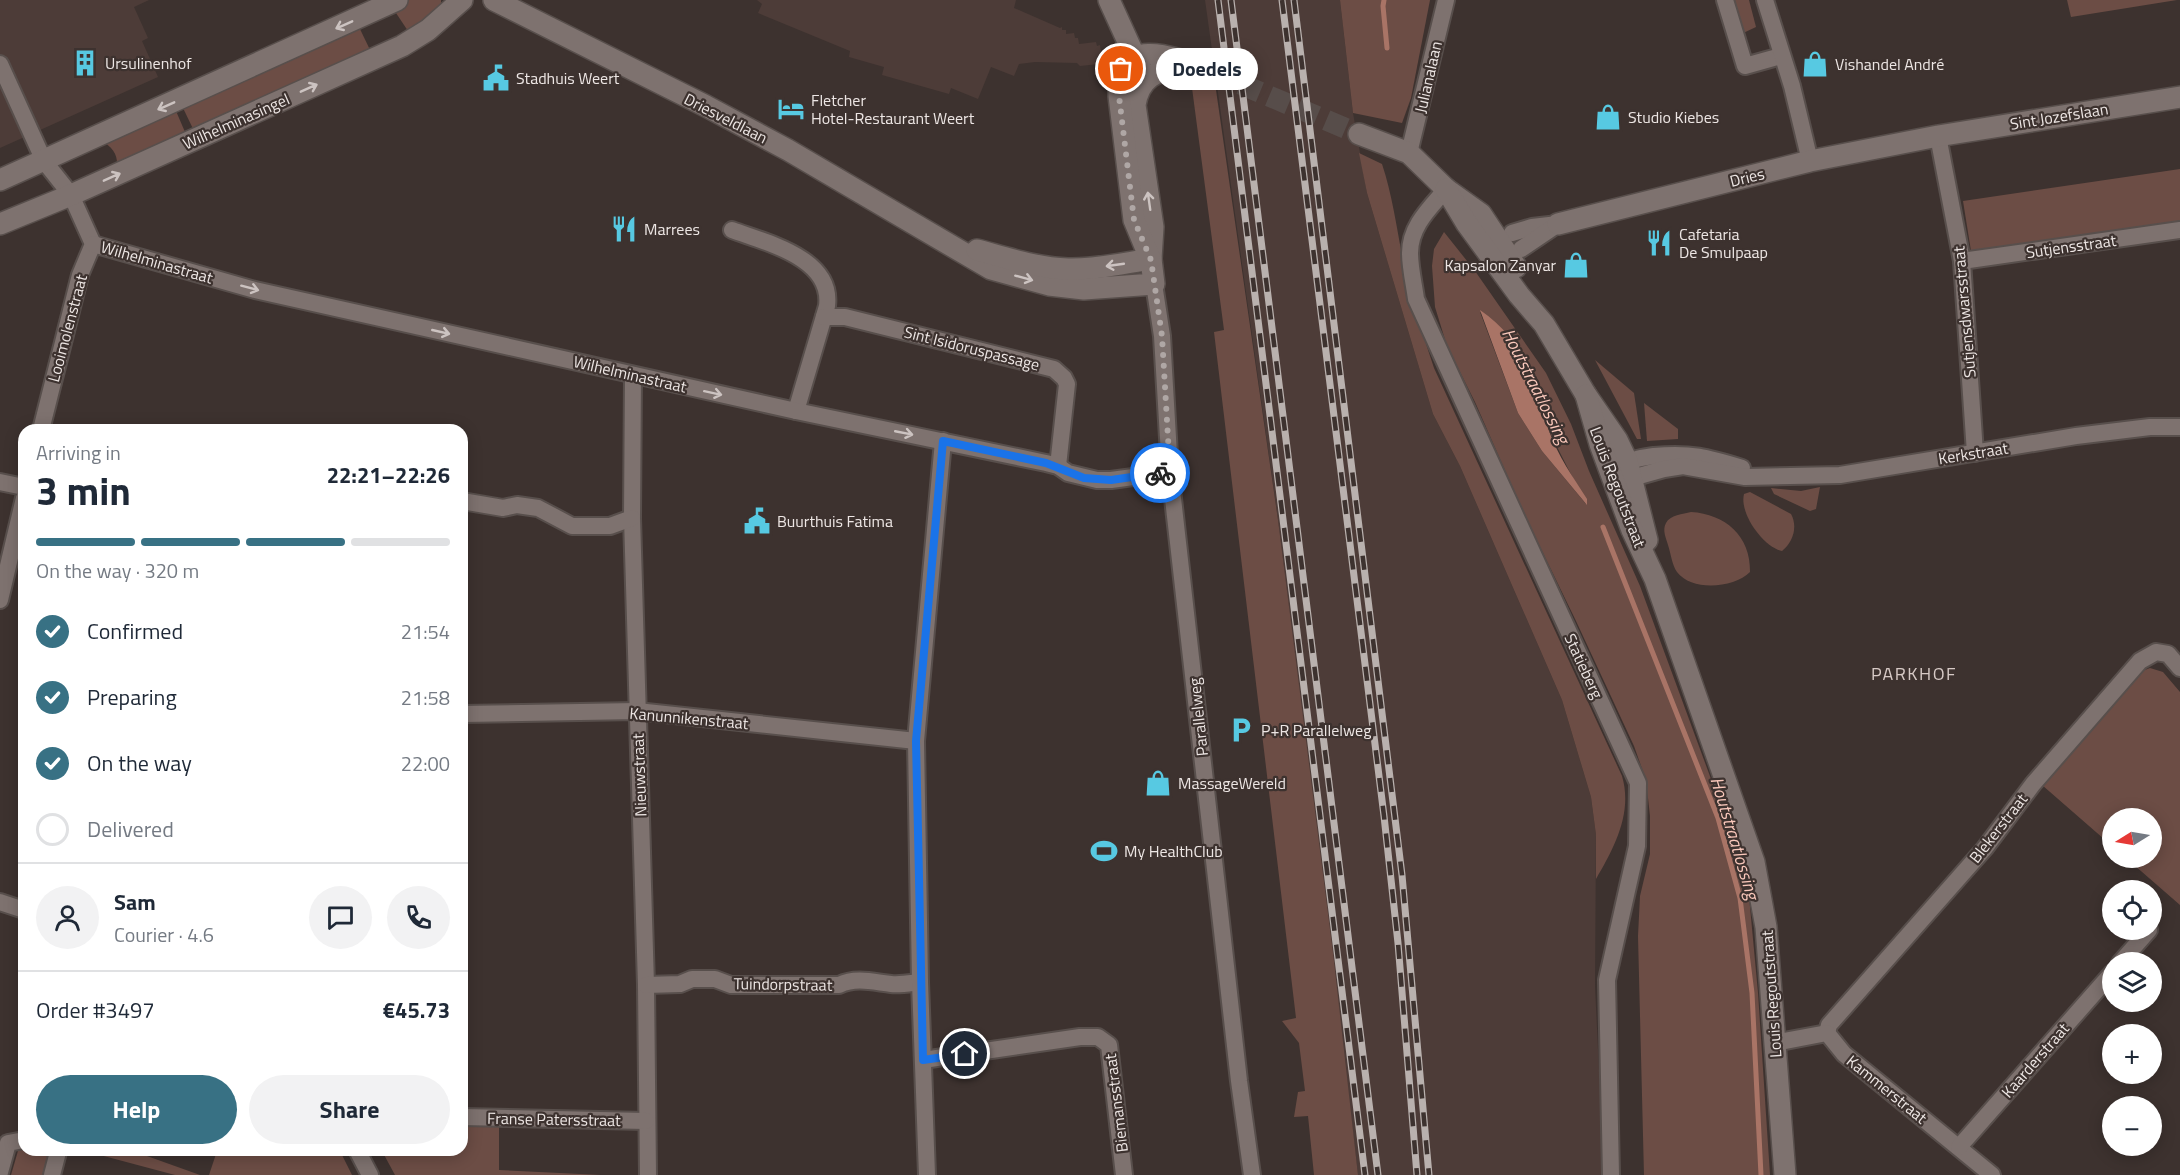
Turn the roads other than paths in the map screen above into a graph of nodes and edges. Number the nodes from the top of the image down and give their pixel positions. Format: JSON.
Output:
{"nodes":[{"id":1,"x":397,"y":0,"type":"edge"},
{"id":2,"x":462,"y":0,"type":"edge"},
{"id":3,"x":494,"y":0,"type":"edge"},
{"id":4,"x":1109,"y":0,"type":"edge"},
{"id":5,"x":1446,"y":0,"type":"edge"},
{"id":6,"x":1725,"y":0,"type":"edge"},
{"id":7,"x":1765,"y":0,"type":"edge"},
{"id":8,"x":374,"y":5,"type":"edge"},
{"id":9,"x":1135,"y":56,"type":"junction"},
{"id":10,"x":1781,"y":56,"type":"junction"},
{"id":11,"x":1188,"y":63,"type":"junction"},
{"id":12,"x":0,"y":64,"type":"edge"},
{"id":13,"x":1212,"y":72,"type":"tunnel mouth"},
{"id":14,"x":1145,"y":79,"type":"junction"},
{"id":15,"x":2180,"y":97,"type":"edge"},
{"id":16,"x":1359,"y":134,"type":"tunnel mouth"},
{"id":17,"x":1938,"y":136,"type":"junction"},
{"id":18,"x":1409,"y":153,"type":"junction"},
{"id":19,"x":44,"y":161,"type":"junction"},
{"id":20,"x":1810,"y":161,"type":"junction"},
{"id":21,"x":0,"y":180,"type":"edge"},
{"id":22,"x":1446,"y":189,"type":"junction"},
{"id":23,"x":71,"y":195,"type":"junction"},
{"id":24,"x":0,"y":224,"type":"edge"},
{"id":25,"x":1558,"y":224,"type":"joint"},
{"id":26,"x":732,"y":230,"type":"dead end"},
{"id":27,"x":2180,"y":230,"type":"edge"},
{"id":28,"x":93,"y":244,"type":"junction"},
{"id":29,"x":953,"y":244,"type":"junction"},
{"id":30,"x":1507,"y":248,"type":"junction"},
{"id":31,"x":1151,"y":260,"type":"junction"},
{"id":32,"x":1962,"y":261,"type":"junction"},
{"id":33,"x":1154,"y":284,"type":"junction"},
{"id":34,"x":824,"y":317,"type":"junction"},
{"id":35,"x":633,"y":375,"type":"junction"},
{"id":36,"x":796,"y":411,"type":"junction"},
{"id":37,"x":43,"y":424,"type":"edge"},
{"id":38,"x":2180,"y":428,"type":"edge"},
{"id":39,"x":943,"y":441,"type":"junction"},
{"id":40,"x":1976,"y":453,"type":"junction"},
{"id":41,"x":1058,"y":466,"type":"junction"},
{"id":42,"x":1170,"y":472,"type":"junction"},
{"id":43,"x":1624,"y":472,"type":"junction"},
{"id":44,"x":0,"y":482,"type":"edge"},
{"id":45,"x":18,"y":486,"type":"edge"},
{"id":46,"x":468,"y":502,"type":"edge"},
{"id":47,"x":632,"y":518,"type":"junction"},
{"id":48,"x":18,"y":552,"type":"edge"},
{"id":49,"x":0,"y":600,"type":"edge"},
{"id":50,"x":2180,"y":668,"type":"edge"},
{"id":51,"x":637,"y":711,"type":"junction"},
{"id":52,"x":468,"y":714,"type":"edge"},
{"id":53,"x":916,"y":741,"type":"junction"},
{"id":54,"x":0,"y":902,"type":"edge"},
{"id":55,"x":18,"y":908,"type":"edge"},
{"id":56,"x":2141,"y":940,"type":"edge"},
{"id":57,"x":2130,"y":952,"type":"edge"},
{"id":58,"x":920,"y":982,"type":"junction"},
{"id":59,"x":2102,"y":984,"type":"edge"},
{"id":60,"x":645,"y":985,"type":"junction"},
{"id":61,"x":1827,"y":1034,"type":"junction"},
{"id":62,"x":1774,"y":1043,"type":"junction"},
{"id":63,"x":923,"y":1060,"type":"junction"},
{"id":64,"x":468,"y":1117,"type":"edge"},
{"id":65,"x":646,"y":1121,"type":"junction"},
{"id":66,"x":18,"y":1141,"type":"edge"},
{"id":67,"x":1959,"y":1147,"type":"junction"},
{"id":68,"x":57,"y":1156,"type":"edge"},
{"id":69,"x":360,"y":1156,"type":"edge"},
{"id":70,"x":0,"y":1172,"type":"edge"},
{"id":71,"x":52,"y":1175,"type":"edge"},
{"id":72,"x":370,"y":1175,"type":"edge"},
{"id":73,"x":648,"y":1175,"type":"edge"},
{"id":74,"x":927,"y":1175,"type":"edge"},
{"id":75,"x":1124,"y":1175,"type":"edge"},
{"id":76,"x":1252,"y":1175,"type":"edge"},
{"id":77,"x":1611,"y":1175,"type":"edge"},
{"id":78,"x":1785,"y":1175,"type":"edge"},
{"id":79,"x":1992,"y":1175,"type":"edge"}],
"edges":[{"from":1,"to":8,"type":"street"},
{"from":23,"to":2,"type":"street","name":"Wilhelminasingel","one_way":true},
{"from":3,"to":29,"type":"street","name":"Driesveldlaan"},
{"from":4,"to":9,"type":"street"},
{"from":5,"to":18,"type":"street","name":"Julianalaan"},
{"from":6,"to":10,"type":"street"},
{"from":7,"to":10,"type":"street"},
{"from":8,"to":19,"type":"street","one_way":true},
{"from":9,"to":11,"type":"street"},
{"from":9,"to":14,"type":"street"},
{"from":9,"to":31,"type":"street","name":"Parallelweg"},
{"from":10,"to":20,"type":"street"},
{"from":11,"to":13,"type":"street"},
{"from":11,"to":14,"type":"street"},
{"from":12,"to":19,"type":"street"},
{"from":31,"to":14,"type":"street","name":"Parallelweg","one_way":true},
{"from":15,"to":17,"type":"street","name":"Sint Jozefslaan"},
{"from":16,"to":18,"type":"street","name":"Louis Regoutstraat"},
{"from":17,"to":20,"type":"street","name":"Dries"},
{"from":17,"to":32,"type":"street","name":"Sutjensdwarsstraat"},
{"from":18,"to":22,"type":"street","name":"Louis Regoutstraat"},
{"from":19,"to":21,"type":"street"},
{"from":19,"to":23,"type":"street"},
{"from":20,"to":25,"type":"street","name":"Dries"},
{"from":22,"to":30,"type":"street","name":"Louis Regoutstraat"},
{"from":22,"to":77,"type":"street","name":"Statieberg"},
{"from":23,"to":24,"type":"street","name":"Wilhelminasingel"},
{"from":23,"to":28,"type":"street"},
{"from":25,"to":30,"type":"street","name":"Dries"},
{"from":26,"to":34,"type":"street"},
{"from":27,"to":32,"type":"street","name":"Sutjensstraat"},
{"from":28,"to":35,"type":"street","name":"Wilhelminastraat","one_way":true},
{"from":28,"to":37,"type":"street","name":"Looimolenstraat"},
{"from":31,"to":29,"type":"street","name":"Driesveldlaan","one_way":true},
{"from":29,"to":33,"type":"street","name":"Driesveldlaan","one_way":true},
{"from":30,"to":43,"type":"street","name":"Louis Regoutstraat"},
{"from":31,"to":33,"type":"street","name":"Parallelweg"},
{"from":32,"to":40,"type":"street","name":"Sutjensdwarsstraat"},
{"from":33,"to":42,"type":"street","name":"Parallelweg"},
{"from":34,"to":36,"type":"street"},
{"from":34,"to":41,"type":"street","name":"Sint Isidoruspassage"},
{"from":35,"to":36,"type":"street","name":"Wilhelminastraat","one_way":true},
{"from":35,"to":47,"type":"street","name":"Nieuwstraat"},
{"from":36,"to":39,"type":"street","name":"Wilhelminastraat","one_way":true},
{"from":38,"to":40,"type":"street","name":"Kerkstraat"},
{"from":39,"to":41,"type":"street","name":"Wilhelminastraat"},
{"from":39,"to":53,"type":"street"},
{"from":40,"to":43,"type":"street","name":"Kerkstraat"},
{"from":41,"to":42,"type":"street","name":"Wilhelminastraat"},
{"from":42,"to":76,"type":"street","name":"Parallelweg"},
{"from":43,"to":62,"type":"street","name":"Louis Regoutstraat"},
{"from":44,"to":45,"type":"street"},
{"from":46,"to":47,"type":"street"},
{"from":47,"to":51,"type":"street","name":"Nieuwstraat"},
{"from":48,"to":49,"type":"street"},
{"from":50,"to":61,"type":"street","name":"Blekerstraat"},
{"from":51,"to":52,"type":"street","name":"Kanunnikenstraat"},
{"from":51,"to":53,"type":"street","name":"Kanunnikenstraat"},
{"from":51,"to":60,"type":"street","name":"Nieuwstraat"},
{"from":53,"to":58,"type":"street"},
{"from":54,"to":55,"type":"street"},
{"from":56,"to":57,"type":"street"},
{"from":58,"to":60,"type":"street","name":"Tuindorpstraat"},
{"from":58,"to":63,"type":"street"},
{"from":59,"to":67,"type":"street","name":"Kaarderstraat"},
{"from":60,"to":65,"type":"street","name":"Nieuwstraat"},
{"from":61,"to":62,"type":"street"},
{"from":61,"to":67,"type":"street","name":"Kammerstraat"},
{"from":62,"to":78,"type":"street","name":"Louis Regoutstraat"},
{"from":63,"to":74,"type":"street"},
{"from":63,"to":75,"type":"street","name":"Biemansstraat"},
{"from":64,"to":65,"type":"street","name":"Franse Patersstraat"},
{"from":65,"to":73,"type":"street","name":"Nieuwstraat"},
{"from":66,"to":70,"type":"street"},
{"from":67,"to":79,"type":"street","name":"Kammerstraat"},
{"from":68,"to":71,"type":"street"},
{"from":69,"to":72,"type":"street"}]}
